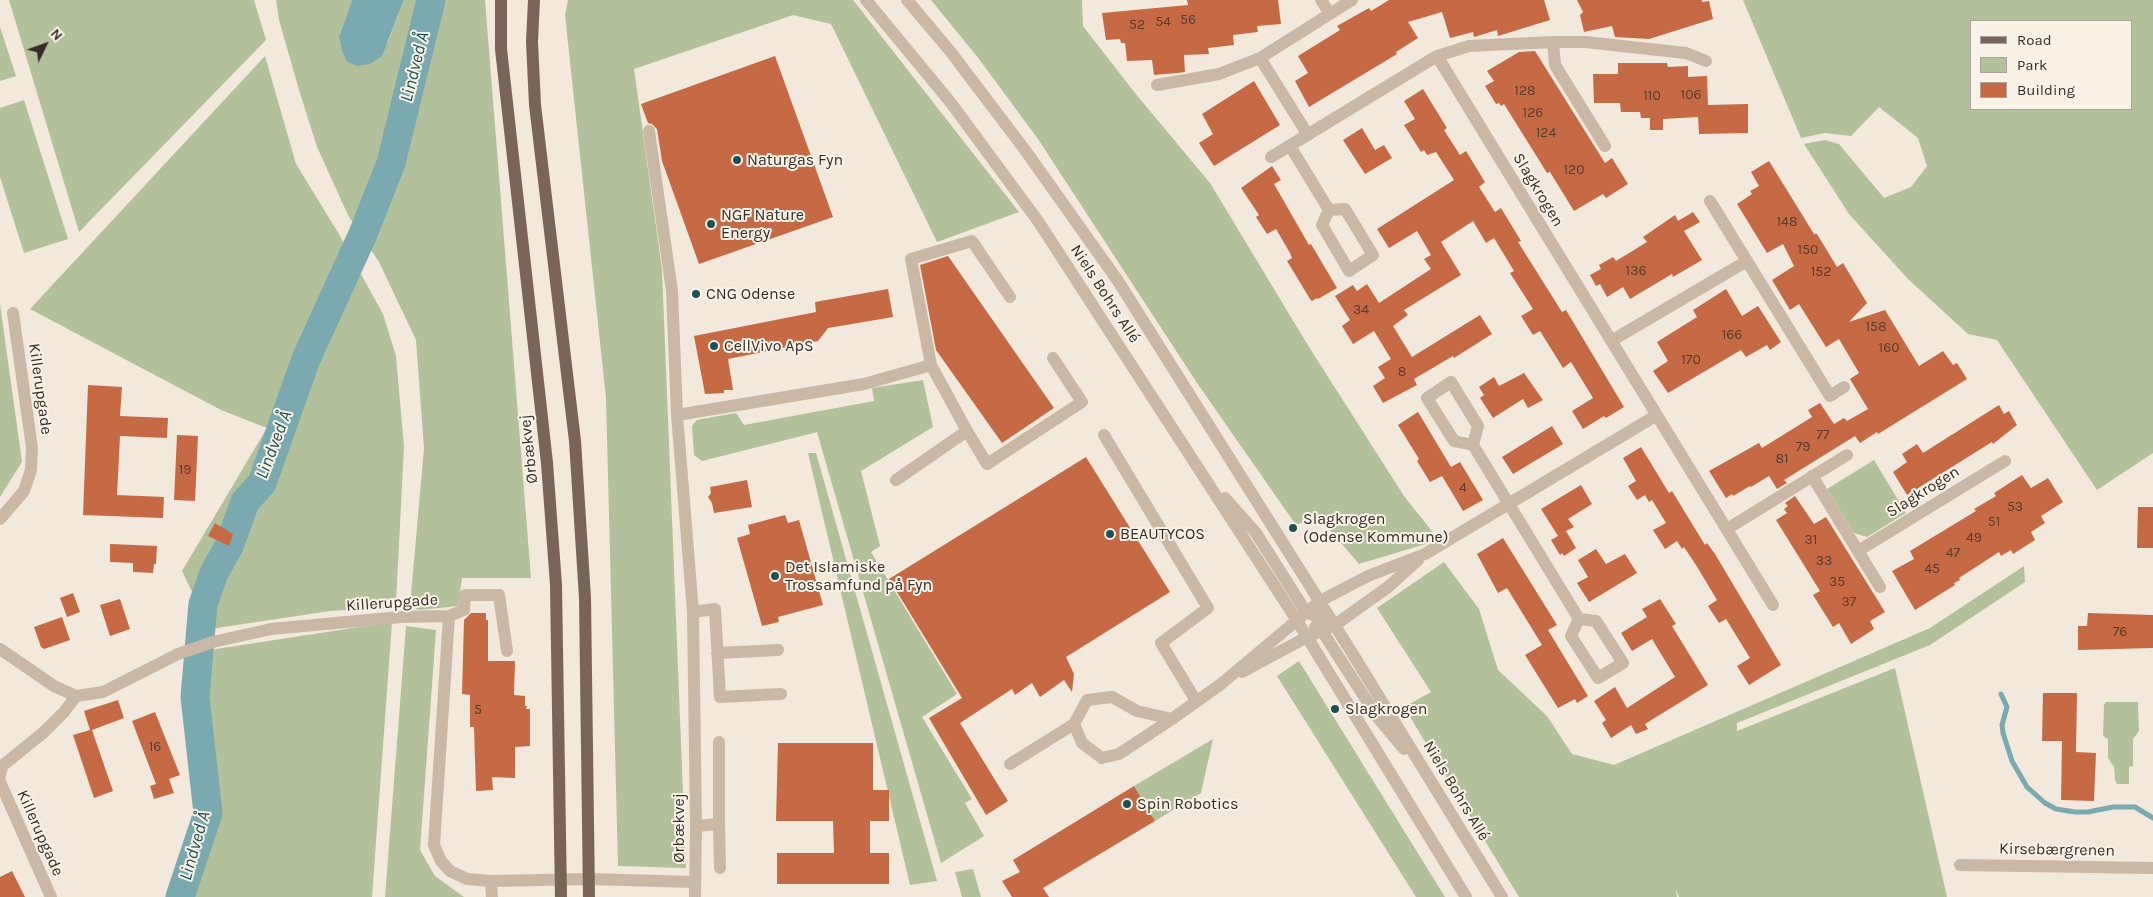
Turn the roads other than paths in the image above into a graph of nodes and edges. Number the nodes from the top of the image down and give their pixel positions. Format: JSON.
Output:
{"nodes":[{"id":1,"x":500,"y":0,"type":"edge"},
{"id":2,"x":534,"y":0,"type":"edge"},
{"id":3,"x":866,"y":0,"type":"edge"},
{"id":4,"x":907,"y":0,"type":"edge"},
{"id":5,"x":1321,"y":0,"type":"edge"},
{"id":6,"x":1352,"y":0,"type":"edge"},
{"id":7,"x":1330,"y":14,"type":"junction"},
{"id":8,"x":1553,"y":42,"type":"junction"},
{"id":9,"x":1437,"y":56,"type":"junction"},
{"id":10,"x":1260,"y":58,"type":"junction"},
{"id":11,"x":1706,"y":60,"type":"dead end"},
{"id":12,"x":1157,"y":84,"type":"dead end"},
{"id":13,"x":649,"y":131,"type":"dead end"},
{"id":14,"x":1308,"y":135,"type":"junction"},
{"id":15,"x":1290,"y":146,"type":"junction"},
{"id":16,"x":1605,"y":146,"type":"dead end"},
{"id":17,"x":1271,"y":157,"type":"dead end"},
{"id":18,"x":1710,"y":201,"type":"dead end"},
{"id":19,"x":1329,"y":210,"type":"junction"},
{"id":20,"x":1747,"y":260,"type":"junction"},
{"id":21,"x":1010,"y":297,"type":"dead end"},
{"id":22,"x":14,"y":313,"type":"dead end"},
{"id":23,"x":1612,"y":341,"type":"junction"},
{"id":24,"x":1053,"y":358,"type":"dead end"},
{"id":25,"x":931,"y":365,"type":"junction"},
{"id":26,"x":1844,"y":387,"type":"dead end"},
{"id":27,"x":1657,"y":415,"type":"junction"},
{"id":28,"x":677,"y":416,"type":"junction"},
{"id":29,"x":967,"y":431,"type":"junction"},
{"id":30,"x":1104,"y":435,"type":"dead end"},
{"id":31,"x":1473,"y":445,"type":"junction"},
{"id":32,"x":1847,"y":455,"type":"dead end"},
{"id":33,"x":2005,"y":461,"type":"dead end"},
{"id":34,"x":1812,"y":476,"type":"junction"},
{"id":35,"x":896,"y":480,"type":"dead end"},
{"id":36,"x":1509,"y":505,"type":"junction"},
{"id":37,"x":0,"y":519,"type":"edge"},
{"id":38,"x":1727,"y":529,"type":"junction"},
{"id":39,"x":1858,"y":551,"type":"junction"},
{"id":40,"x":1426,"y":554,"type":"junction"},
{"id":41,"x":1880,"y":587,"type":"dead end"},
{"id":42,"x":1320,"y":601,"type":"junction"},
{"id":43,"x":1773,"y":605,"type":"dead end"},
{"id":44,"x":693,"y":612,"type":"junction"},
{"id":45,"x":449,"y":616,"type":"junction"},
{"id":46,"x":1301,"y":616,"type":"junction"},
{"id":47,"x":1578,"y":618,"type":"junction"},
{"id":48,"x":1335,"y":625,"type":"junction"},
{"id":49,"x":1322,"y":631,"type":"junction"},
{"id":50,"x":1307,"y":637,"type":"junction"},
{"id":51,"x":0,"y":649,"type":"edge"},
{"id":52,"x":778,"y":650,"type":"dead end"},
{"id":53,"x":507,"y":651,"type":"dead end"},
{"id":54,"x":717,"y":653,"type":"junction"},
{"id":55,"x":1221,"y":684,"type":"junction"},
{"id":56,"x":781,"y":694,"type":"dead end"},
{"id":57,"x":76,"y":696,"type":"junction"},
{"id":58,"x":1196,"y":701,"type":"junction"},
{"id":59,"x":1172,"y":719,"type":"junction"},
{"id":60,"x":1074,"y":724,"type":"junction"},
{"id":61,"x":719,"y":742,"type":"dead end"},
{"id":62,"x":1010,"y":764,"type":"dead end"},
{"id":63,"x":0,"y":776,"type":"edge"},
{"id":64,"x":0,"y":782,"type":"edge"},
{"id":65,"x":1432,"y":782,"type":"junction"},
{"id":66,"x":719,"y":824,"type":"junction"},
{"id":67,"x":696,"y":826,"type":"junction"},
{"id":68,"x":1960,"y":865,"type":"dead end"},
{"id":69,"x":720,"y":868,"type":"dead end"},
{"id":70,"x":2153,"y":868,"type":"edge"},
{"id":71,"x":560,"y":879,"type":"junction"},
{"id":72,"x":589,"y":879,"type":"junction"},
{"id":73,"x":491,"y":881,"type":"junction"},
{"id":74,"x":696,"y":882,"type":"junction"},
{"id":75,"x":51,"y":897,"type":"edge"},
{"id":76,"x":492,"y":897,"type":"edge"},
{"id":77,"x":560,"y":897,"type":"edge"},
{"id":78,"x":589,"y":897,"type":"edge"},
{"id":79,"x":695,"y":897,"type":"edge"},
{"id":80,"x":1466,"y":897,"type":"edge"},
{"id":81,"x":1502,"y":897,"type":"edge"}],
"edges":[{"from":1,"to":71,"type":"main road","name":"Ørbækvej"},
{"from":2,"to":72,"type":"main road"},
{"from":3,"to":46,"type":"street","name":"Niels Bohrs Allé"},
{"from":4,"to":42,"type":"street","name":"Niels Bohrs Allé"},
{"from":5,"to":7,"type":"street"},
{"from":6,"to":7,"type":"street"},
{"from":7,"to":10,"type":"street"},
{"from":8,"to":9,"type":"street"},
{"from":8,"to":11,"type":"street"},
{"from":8,"to":16,"type":"street"},
{"from":9,"to":14,"type":"street"},
{"from":9,"to":23,"type":"street","name":"Slagkrogen"},
{"from":10,"to":12,"type":"street"},
{"from":10,"to":14,"type":"street"},
{"from":13,"to":28,"type":"street","name":"Ørbækvej"},
{"from":14,"to":15,"type":"street"},
{"from":15,"to":17,"type":"street"},
{"from":15,"to":19,"type":"street"},
{"from":18,"to":20,"type":"street"},
{"from":19,"to":19,"type":"street"},
{"from":20,"to":23,"type":"street"},
{"from":20,"to":26,"type":"street"},
{"from":21,"to":25,"type":"street"},
{"from":22,"to":37,"type":"street","name":"Killerupgade"},
{"from":23,"to":27,"type":"street","name":"Slagkrogen"},
{"from":24,"to":29,"type":"street"},
{"from":25,"to":28,"type":"street"},
{"from":25,"to":29,"type":"street"},
{"from":27,"to":36,"type":"street"},
{"from":27,"to":38,"type":"street","name":"Slagkrogen"},
{"from":28,"to":44,"type":"street","name":"Ørbækvej"},
{"from":29,"to":35,"type":"street"},
{"from":30,"to":58,"type":"street"},
{"from":31,"to":31,"type":"street"},
{"from":31,"to":36,"type":"street"},
{"from":32,"to":34,"type":"street"},
{"from":33,"to":39,"type":"street","name":"Slagkrogen"},
{"from":34,"to":38,"type":"street"},
{"from":34,"to":39,"type":"street"},
{"from":36,"to":40,"type":"street"},
{"from":36,"to":47,"type":"street"},
{"from":38,"to":43,"type":"street","name":"Slagkrogen"},
{"from":39,"to":41,"type":"street"},
{"from":40,"to":42,"type":"street"},
{"from":40,"to":48,"type":"street"},
{"from":42,"to":46,"type":"street"},
{"from":42,"to":48,"type":"street","name":"Niels Bohrs Allé"},
{"from":44,"to":54,"type":"street"},
{"from":44,"to":67,"type":"street","name":"Ørbækvej"},
{"from":45,"to":53,"type":"street"},
{"from":45,"to":57,"type":"street","name":"Killerupgade"},
{"from":45,"to":73,"type":"street","name":"Killerupgade"},
{"from":46,"to":48,"type":"street"},
{"from":46,"to":49,"type":"street"},
{"from":46,"to":50,"type":"street","name":"Niels Bohrs Allé"},
{"from":46,"to":55,"type":"street"},
{"from":47,"to":47,"type":"street"},
{"from":48,"to":49,"type":"street"},
{"from":48,"to":65,"type":"street","name":"Niels Bohrs Allé"},
{"from":49,"to":50,"type":"street"},
{"from":49,"to":65,"type":"street"},
{"from":50,"to":55,"type":"street"},
{"from":50,"to":80,"type":"street","name":"Niels Bohrs Allé"},
{"from":51,"to":57,"type":"street"},
{"from":52,"to":54,"type":"street"},
{"from":54,"to":56,"type":"street"},
{"from":55,"to":58,"type":"street"},
{"from":57,"to":63,"type":"street","name":"Killerupgade"},
{"from":58,"to":59,"type":"street"},
{"from":59,"to":60,"type":"street"},
{"from":59,"to":60,"type":"street"},
{"from":60,"to":62,"type":"street"},
{"from":61,"to":66,"type":"street"},
{"from":64,"to":75,"type":"street","name":"Killerupgade"},
{"from":65,"to":81,"type":"street","name":"Niels Bohrs Allé"},
{"from":66,"to":67,"type":"street"},
{"from":66,"to":69,"type":"street"},
{"from":67,"to":74,"type":"street","name":"Ørbækvej"},
{"from":68,"to":70,"type":"street","name":"Kirsebærgrenen"},
{"from":71,"to":72,"type":"street","name":"Killerupgade"},
{"from":71,"to":73,"type":"street","name":"Killerupgade"},
{"from":71,"to":77,"type":"main road","name":"Ørbækvej"},
{"from":72,"to":74,"type":"street","name":"Killerupgade"},
{"from":72,"to":78,"type":"main road"},
{"from":73,"to":76,"type":"street"},
{"from":74,"to":79,"type":"street","name":"Ørbækvej"}]}
